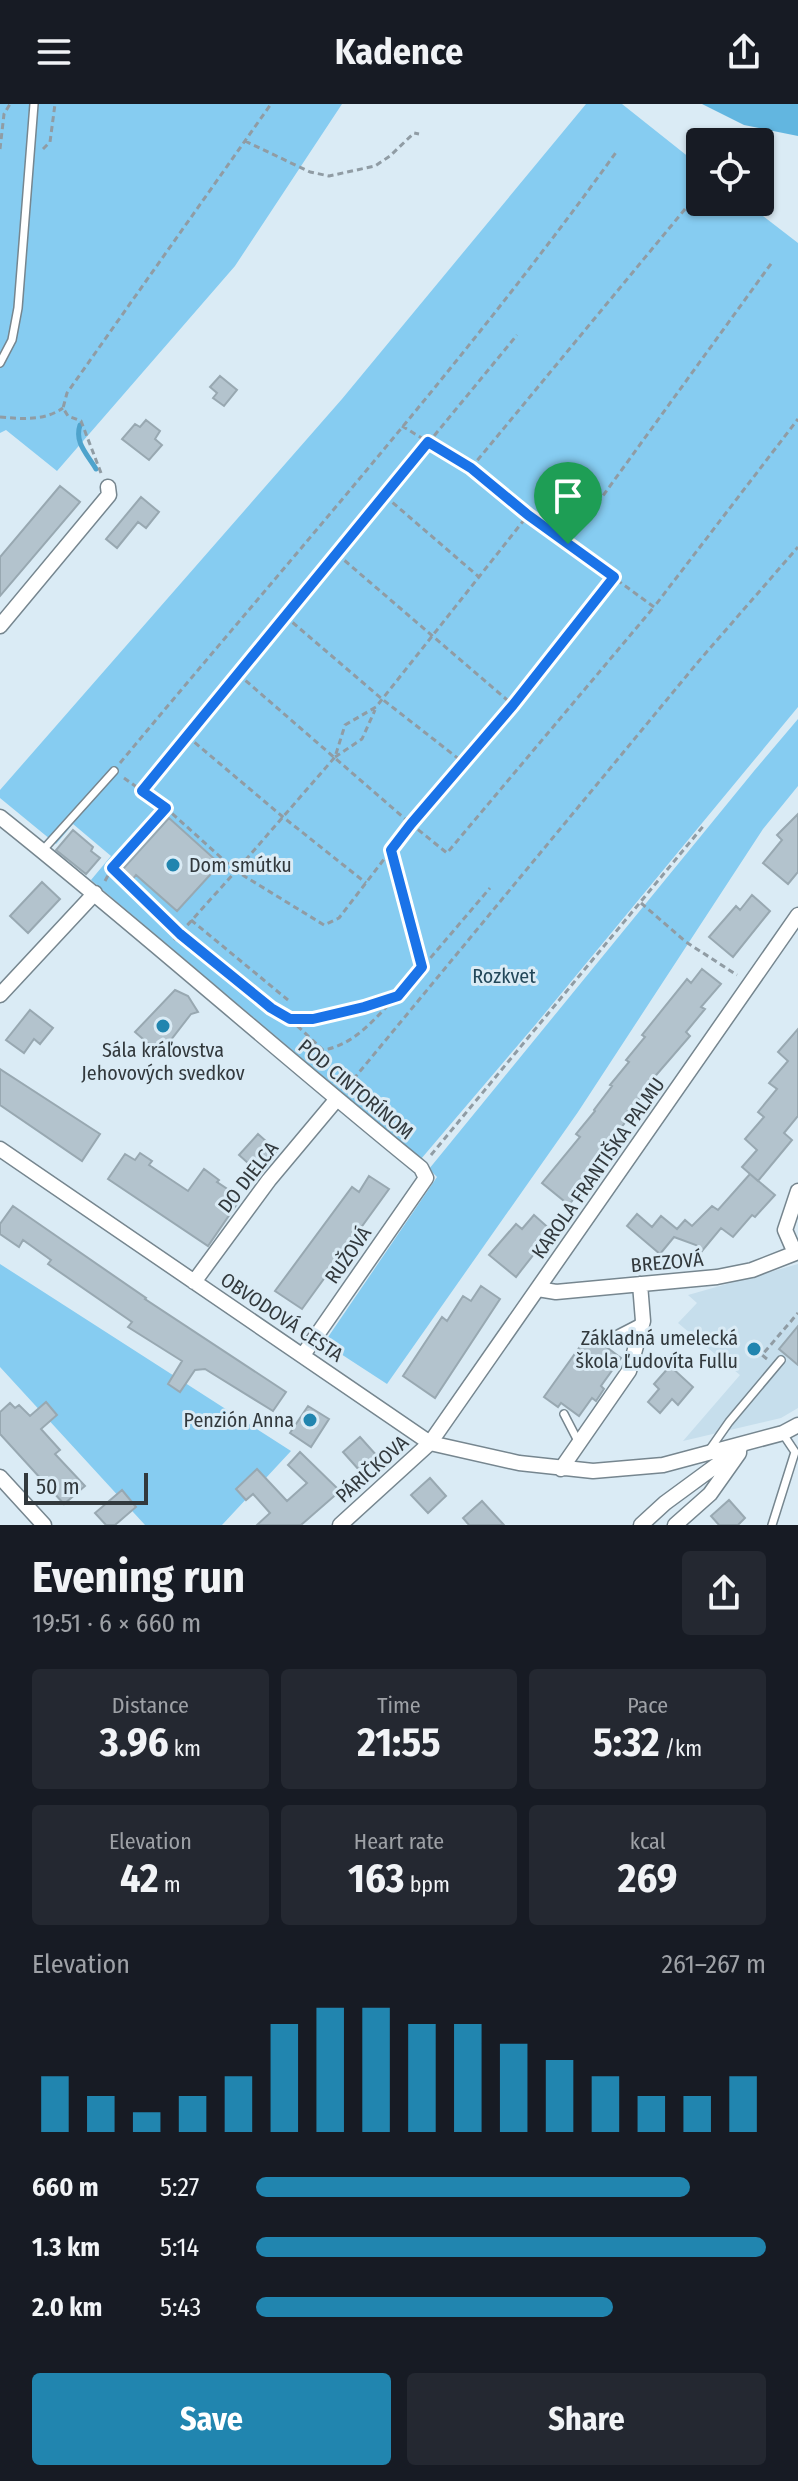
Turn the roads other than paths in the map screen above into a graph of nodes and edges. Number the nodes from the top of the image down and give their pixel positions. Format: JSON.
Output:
{"nodes":[{"id":1,"x":34,"y":104,"type":"edge"},
{"id":2,"x":0,"y":363,"type":"edge"},
{"id":3,"x":108,"y":487,"type":"road end"},
{"id":4,"x":0,"y":626,"type":"edge"},
{"id":5,"x":114,"y":771,"type":"road end"},
{"id":6,"x":0,"y":817,"type":"edge"},
{"id":7,"x":42,"y":851,"type":"junction"},
{"id":8,"x":95,"y":893,"type":"junction"},
{"id":9,"x":798,"y":915,"type":"edge"},
{"id":10,"x":0,"y":995,"type":"edge"},
{"id":11,"x":336,"y":1100,"type":"junction"},
{"id":12,"x":0,"y":1149,"type":"edge"},
{"id":13,"x":423,"y":1173,"type":"joint"},
{"id":14,"x":798,"y":1191,"type":"edge"},
{"id":15,"x":797,"y":1252,"type":"edge"},
{"id":16,"x":194,"y":1282,"type":"junction"},
{"id":17,"x":640,"y":1284,"type":"junction"},
{"id":18,"x":538,"y":1289,"type":"junction"},
{"id":19,"x":643,"y":1321,"type":"junction"},
{"id":20,"x":608,"y":1339,"type":"dead end"},
{"id":21,"x":303,"y":1355,"type":"junction"},
{"id":22,"x":779,"y":1363,"type":"road end"},
{"id":23,"x":564,"y":1414,"type":"dead end"},
{"id":24,"x":798,"y":1425,"type":"edge"},
{"id":25,"x":783,"y":1433,"type":"junction"},
{"id":26,"x":430,"y":1443,"type":"junction"},
{"id":27,"x":579,"y":1443,"type":"junction"},
{"id":28,"x":746,"y":1443,"type":"junction"},
{"id":29,"x":707,"y":1454,"type":"junction"},
{"id":30,"x":561,"y":1469,"type":"junction"},
{"id":31,"x":0,"y":1477,"type":"edge"},
{"id":32,"x":44,"y":1525,"type":"edge"},
{"id":33,"x":340,"y":1525,"type":"edge"},
{"id":34,"x":641,"y":1525,"type":"edge"},
{"id":35,"x":675,"y":1525,"type":"edge"},
{"id":36,"x":772,"y":1525,"type":"edge"}],
"edges":[{"from":1,"to":2,"type":"lane"},
{"from":3,"to":4,"type":"street"},
{"from":5,"to":7,"type":"lane"},
{"from":6,"to":7,"type":"street","name":"POD CINTORÍNOM"},
{"from":7,"to":8,"type":"street","name":"POD CINTORÍNOM"},
{"from":8,"to":10,"type":"street"},
{"from":8,"to":11,"type":"street","name":"POD CINTORÍNOM"},
{"from":9,"to":18,"type":"street","name":"KAROLA FRANTIŠKA PALMU"},
{"from":11,"to":13,"type":"street","name":"POD CINTORÍNOM"},
{"from":11,"to":16,"type":"street","name":"DO DIELCA"},
{"from":12,"to":16,"type":"street","name":"OBVODOVÁ CESTA"},
{"from":13,"to":21,"type":"street","name":"RUŽOVÁ"},
{"from":14,"to":15,"type":"street","name":"BREZOVÁ"},
{"from":15,"to":17,"type":"street","name":"BREZOVÁ"},
{"from":16,"to":21,"type":"street","name":"OBVODOVÁ CESTA"},
{"from":17,"to":18,"type":"street","name":"BREZOVÁ"},
{"from":17,"to":19,"type":"street"},
{"from":18,"to":26,"type":"street","name":"KAROLA FRANTIŠKA PALMU"},
{"from":19,"to":20,"type":"lane"},
{"from":19,"to":27,"type":"street"},
{"from":21,"to":26,"type":"street","name":"OBVODOVÁ CESTA"},
{"from":22,"to":29,"type":"lane"},
{"from":23,"to":27,"type":"lane"},
{"from":24,"to":25,"type":"street","name":"OBVODOVÁ CESTA"},
{"from":25,"to":28,"type":"street","name":"OBVODOVÁ CESTA"},
{"from":25,"to":36,"type":"lane"},
{"from":26,"to":30,"type":"street","name":"OBVODOVÁ CESTA"},
{"from":26,"to":33,"type":"street","name":"PÁRIČKOVA"},
{"from":27,"to":30,"type":"street"},
{"from":28,"to":29,"type":"street","name":"OBVODOVÁ CESTA"},
{"from":28,"to":34,"type":"street"},
{"from":28,"to":35,"type":"street"},
{"from":29,"to":30,"type":"street","name":"OBVODOVÁ CESTA"},
{"from":31,"to":32,"type":"street"}]}
